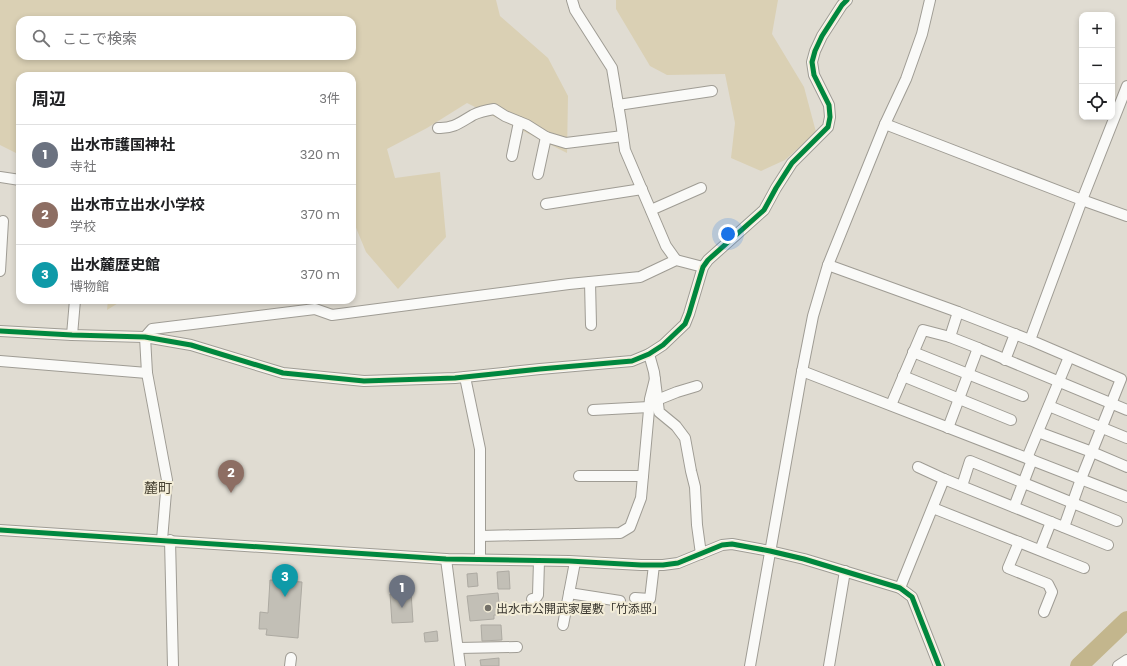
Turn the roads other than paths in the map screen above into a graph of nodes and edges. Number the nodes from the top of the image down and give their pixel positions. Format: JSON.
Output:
{"nodes":[{"id":1,"x":572,"y":0,"type":"edge"},
{"id":2,"x":847,"y":0,"type":"edge"},
{"id":3,"x":930,"y":0,"type":"edge"},
{"id":4,"x":1127,"y":86,"type":"edge"},
{"id":5,"x":712,"y":91,"type":"dead end"},
{"id":6,"x":618,"y":105,"type":"junction"},
{"id":7,"x":519,"y":122,"type":"junction"},
{"id":8,"x":885,"y":124,"type":"junction"},
{"id":9,"x":438,"y":128,"type":"dead end"},
{"id":10,"x":623,"y":136,"type":"junction"},
{"id":11,"x":546,"y":137,"type":"junction"},
{"id":12,"x":512,"y":156,"type":"dead end"},
{"id":13,"x":538,"y":174,"type":"dead end"},
{"id":14,"x":0,"y":177,"type":"edge"},
{"id":15,"x":16,"y":179,"type":"edge"},
{"id":16,"x":701,"y":188,"type":"dead end"},
{"id":17,"x":642,"y":189,"type":"junction"},
{"id":18,"x":1082,"y":200,"type":"junction"},
{"id":19,"x":546,"y":204,"type":"dead end"},
{"id":20,"x":651,"y":210,"type":"junction"},
{"id":21,"x":1127,"y":216,"type":"edge"},
{"id":22,"x":3,"y":221,"type":"dead end"},
{"id":23,"x":676,"y":260,"type":"junction"},
{"id":24,"x":828,"y":265,"type":"junction"},
{"id":25,"x":703,"y":267,"type":"junction"},
{"id":26,"x":0,"y":271,"type":"edge"},
{"id":27,"x":590,"y":282,"type":"junction"},
{"id":28,"x":75,"y":304,"type":"edge"},
{"id":29,"x":958,"y":312,"type":"junction"},
{"id":30,"x":591,"y":324,"type":"dead end"},
{"id":31,"x":0,"y":331,"type":"edge"},
{"id":32,"x":1015,"y":334,"type":"junction"},
{"id":33,"x":72,"y":335,"type":"junction"},
{"id":34,"x":145,"y":336,"type":"junction"},
{"id":35,"x":950,"y":337,"type":"junction"},
{"id":36,"x":1030,"y":340,"type":"junction"},
{"id":37,"x":978,"y":348,"type":"junction"},
{"id":38,"x":913,"y":352,"type":"junction"},
{"id":39,"x":649,"y":354,"type":"junction"},
{"id":40,"x":1069,"y":357,"type":"junction"},
{"id":41,"x":1005,"y":360,"type":"junction"},
{"id":42,"x":0,"y":361,"type":"edge"},
{"id":43,"x":802,"y":371,"type":"junction"},
{"id":44,"x":147,"y":373,"type":"junction"},
{"id":45,"x":968,"y":374,"type":"junction"},
{"id":46,"x":903,"y":376,"type":"junction"},
{"id":47,"x":465,"y":377,"type":"junction"},
{"id":48,"x":655,"y":379,"type":"junction"},
{"id":49,"x":1124,"y":381,"type":"edge"},
{"id":50,"x":1059,"y":382,"type":"junction"},
{"id":51,"x":696,"y":386,"type":"dead end"},
{"id":52,"x":1023,"y":396,"type":"dead end"},
{"id":53,"x":959,"y":398,"type":"junction"},
{"id":54,"x":657,"y":400,"type":"junction"},
{"id":55,"x":1111,"y":403,"type":"junction"},
{"id":56,"x":891,"y":405,"type":"junction"},
{"id":57,"x":1049,"y":406,"type":"junction"},
{"id":58,"x":649,"y":407,"type":"junction"},
{"id":59,"x":593,"y":410,"type":"dead end"},
{"id":60,"x":1127,"y":410,"type":"edge"},
{"id":61,"x":1011,"y":420,"type":"dead end"},
{"id":62,"x":1102,"y":427,"type":"junction"},
{"id":63,"x":948,"y":428,"type":"junction"},
{"id":64,"x":1038,"y":432,"type":"junction"},
{"id":65,"x":1127,"y":438,"type":"edge"},
{"id":66,"x":1092,"y":452,"type":"junction"},
{"id":67,"x":1030,"y":459,"type":"junction"},
{"id":68,"x":918,"y":467,"type":"dead end"},
{"id":69,"x":1127,"y":467,"type":"edge"},
{"id":70,"x":579,"y":476,"type":"dead end"},
{"id":71,"x":643,"y":476,"type":"junction"},
{"id":72,"x":944,"y":479,"type":"junction"},
{"id":73,"x":1081,"y":479,"type":"junction"},
{"id":74,"x":1023,"y":483,"type":"junction"},
{"id":75,"x":962,"y":486,"type":"junction"},
{"id":76,"x":1127,"y":496,"type":"edge"},
{"id":77,"x":1072,"y":503,"type":"junction"},
{"id":78,"x":1014,"y":507,"type":"junction"},
{"id":79,"x":932,"y":508,"type":"junction"},
{"id":80,"x":1117,"y":521,"type":"dead end"},
{"id":81,"x":1051,"y":522,"type":"junction"},
{"id":82,"x":1064,"y":527,"type":"junction"},
{"id":83,"x":0,"y":530,"type":"edge"},
{"id":84,"x":480,"y":536,"type":"junction"},
{"id":85,"x":166,"y":540,"type":"junction"},
{"id":86,"x":1019,"y":542,"type":"junction"},
{"id":87,"x":1108,"y":545,"type":"dead end"},
{"id":88,"x":1040,"y":550,"type":"junction"},
{"id":89,"x":770,"y":551,"type":"junction"},
{"id":90,"x":701,"y":554,"type":"junction"},
{"id":91,"x":446,"y":559,"type":"junction"},
{"id":92,"x":480,"y":559,"type":"junction"},
{"id":93,"x":538,"y":561,"type":"junction"},
{"id":94,"x":572,"y":562,"type":"junction"},
{"id":95,"x":654,"y":565,"type":"junction"},
{"id":96,"x":1084,"y":568,"type":"dead end"},
{"id":97,"x":845,"y":571,"type":"junction"},
{"id":98,"x":900,"y":588,"type":"junction"},
{"id":99,"x":569,"y":594,"type":"junction"},
{"id":100,"x":636,"y":598,"type":"dead end"},
{"id":101,"x":532,"y":599,"type":"dead end"},
{"id":102,"x":620,"y":601,"type":"dead end"},
{"id":103,"x":1044,"y":612,"type":"dead end"},
{"id":104,"x":563,"y":625,"type":"dead end"},
{"id":105,"x":458,"y":648,"type":"junction"},
{"id":106,"x":517,"y":648,"type":"dead end"},
{"id":107,"x":1127,"y":660,"type":"edge"},
{"id":108,"x":173,"y":666,"type":"edge"},
{"id":109,"x":460,"y":666,"type":"edge"},
{"id":110,"x":750,"y":666,"type":"edge"},
{"id":111,"x":829,"y":666,"type":"edge"},
{"id":112,"x":938,"y":666,"type":"edge"},
{"id":113,"x":1118,"y":666,"type":"edge"}],
"edges":[{"from":1,"to":6,"type":"street"},
{"from":2,"to":25,"type":"street"},
{"from":3,"to":8,"type":"street"},
{"from":4,"to":18,"type":"street"},
{"from":5,"to":6,"type":"street"},
{"from":6,"to":10,"type":"street"},
{"from":7,"to":9,"type":"street"},
{"from":7,"to":11,"type":"street"},
{"from":7,"to":12,"type":"street"},
{"from":8,"to":18,"type":"street"},
{"from":8,"to":24,"type":"street"},
{"from":10,"to":11,"type":"street"},
{"from":10,"to":17,"type":"street"},
{"from":11,"to":13,"type":"street"},
{"from":14,"to":15,"type":"street"},
{"from":16,"to":20,"type":"street"},
{"from":17,"to":19,"type":"street"},
{"from":17,"to":20,"type":"street"},
{"from":18,"to":21,"type":"street"},
{"from":18,"to":36,"type":"street"},
{"from":20,"to":23,"type":"street"},
{"from":22,"to":26,"type":"street"},
{"from":23,"to":25,"type":"street"},
{"from":23,"to":27,"type":"street"},
{"from":24,"to":29,"type":"street"},
{"from":24,"to":43,"type":"street"},
{"from":25,"to":39,"type":"street"},
{"from":27,"to":30,"type":"street"},
{"from":27,"to":34,"type":"street"},
{"from":28,"to":33,"type":"street"},
{"from":29,"to":32,"type":"street"},
{"from":29,"to":35,"type":"street"},
{"from":31,"to":33,"type":"street"},
{"from":32,"to":36,"type":"street"},
{"from":32,"to":41,"type":"street"},
{"from":33,"to":34,"type":"street"},
{"from":34,"to":44,"type":"street"},
{"from":34,"to":47,"type":"street"},
{"from":35,"to":37,"type":"street"},
{"from":35,"to":38,"type":"street"},
{"from":36,"to":40,"type":"street"},
{"from":37,"to":41,"type":"street"},
{"from":37,"to":45,"type":"street"},
{"from":38,"to":45,"type":"street"},
{"from":38,"to":46,"type":"street"},
{"from":39,"to":47,"type":"street"},
{"from":39,"to":48,"type":"street"},
{"from":40,"to":49,"type":"street"},
{"from":40,"to":50,"type":"street"},
{"from":41,"to":50,"type":"street"},
{"from":42,"to":44,"type":"street"},
{"from":43,"to":56,"type":"street"},
{"from":43,"to":89,"type":"street"},
{"from":44,"to":85,"type":"street"},
{"from":45,"to":52,"type":"street"},
{"from":45,"to":53,"type":"street"},
{"from":46,"to":53,"type":"street"},
{"from":46,"to":56,"type":"street"},
{"from":47,"to":84,"type":"street"},
{"from":48,"to":54,"type":"street"},
{"from":48,"to":58,"type":"street"},
{"from":49,"to":55,"type":"street"},
{"from":50,"to":55,"type":"street"},
{"from":50,"to":57,"type":"street"},
{"from":51,"to":54,"type":"street"},
{"from":53,"to":61,"type":"street"},
{"from":53,"to":63,"type":"street"},
{"from":54,"to":90,"type":"street"},
{"from":55,"to":60,"type":"street"},
{"from":55,"to":62,"type":"street"},
{"from":56,"to":63,"type":"street"},
{"from":57,"to":62,"type":"street"},
{"from":57,"to":64,"type":"street"},
{"from":58,"to":59,"type":"street"},
{"from":58,"to":71,"type":"street"},
{"from":62,"to":65,"type":"street"},
{"from":62,"to":66,"type":"street"},
{"from":63,"to":67,"type":"street"},
{"from":64,"to":66,"type":"street"},
{"from":64,"to":67,"type":"street"},
{"from":66,"to":69,"type":"street"},
{"from":66,"to":73,"type":"street"},
{"from":67,"to":73,"type":"street"},
{"from":67,"to":74,"type":"street"},
{"from":68,"to":72,"type":"street"},
{"from":70,"to":71,"type":"street"},
{"from":71,"to":84,"type":"street"},
{"from":72,"to":75,"type":"street"},
{"from":72,"to":79,"type":"street"},
{"from":73,"to":76,"type":"street"},
{"from":73,"to":77,"type":"street"},
{"from":74,"to":75,"type":"street"},
{"from":74,"to":77,"type":"street"},
{"from":74,"to":78,"type":"street"},
{"from":75,"to":78,"type":"street"},
{"from":77,"to":80,"type":"street"},
{"from":77,"to":82,"type":"street"},
{"from":78,"to":81,"type":"street"},
{"from":79,"to":86,"type":"street"},
{"from":79,"to":98,"type":"street"},
{"from":81,"to":82,"type":"street"},
{"from":81,"to":88,"type":"street"},
{"from":82,"to":87,"type":"street"},
{"from":83,"to":85,"type":"street"},
{"from":84,"to":92,"type":"street"},
{"from":85,"to":91,"type":"street"},
{"from":85,"to":108,"type":"street"},
{"from":86,"to":88,"type":"street"},
{"from":86,"to":103,"type":"street"},
{"from":88,"to":96,"type":"street"},
{"from":89,"to":90,"type":"street"},
{"from":89,"to":97,"type":"street"},
{"from":89,"to":110,"type":"street"},
{"from":90,"to":95,"type":"street"},
{"from":91,"to":92,"type":"street"},
{"from":91,"to":105,"type":"street"},
{"from":92,"to":93,"type":"street"},
{"from":93,"to":94,"type":"street"},
{"from":93,"to":101,"type":"street"},
{"from":94,"to":95,"type":"street"},
{"from":94,"to":99,"type":"street"},
{"from":95,"to":100,"type":"street"},
{"from":97,"to":98,"type":"street"},
{"from":97,"to":111,"type":"street"},
{"from":98,"to":112,"type":"street"},
{"from":99,"to":102,"type":"street"},
{"from":99,"to":104,"type":"street"},
{"from":105,"to":106,"type":"street"},
{"from":105,"to":109,"type":"street"},
{"from":107,"to":113,"type":"street"}]}
